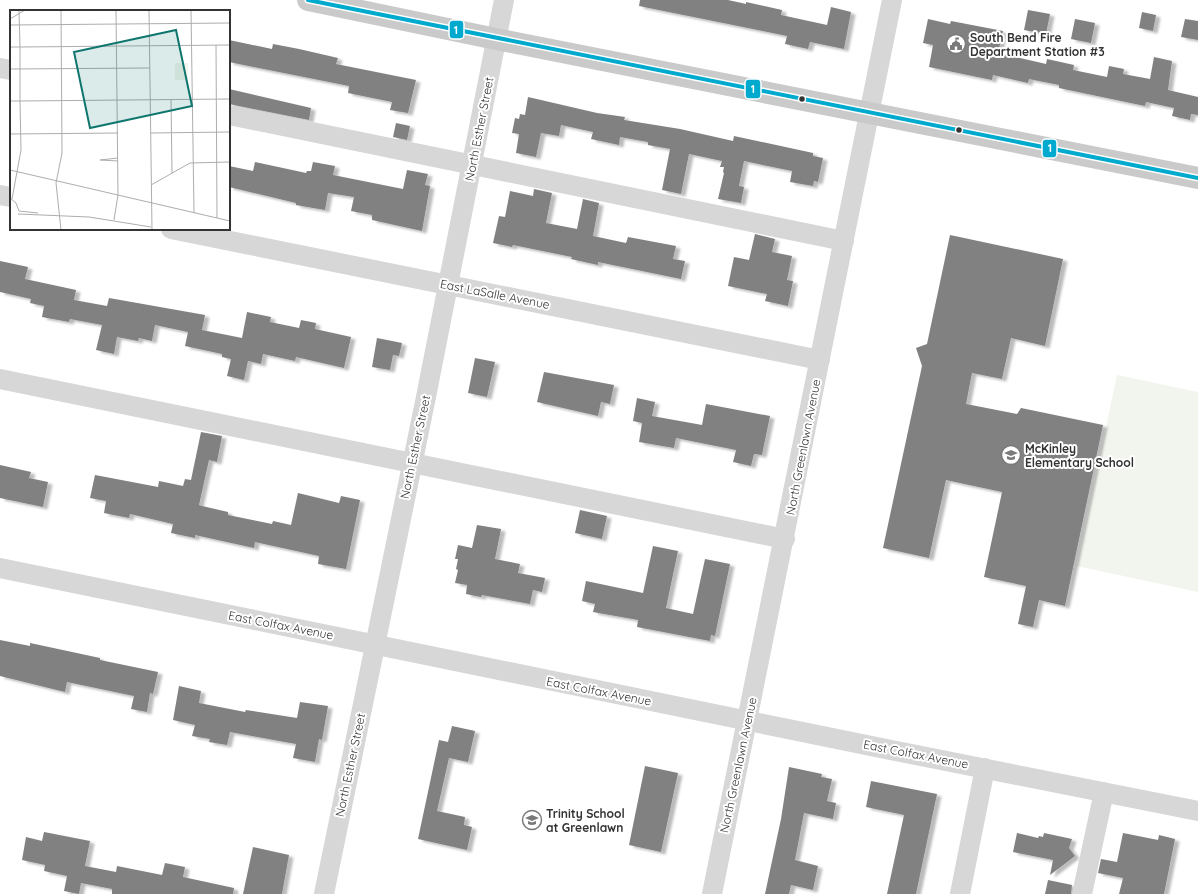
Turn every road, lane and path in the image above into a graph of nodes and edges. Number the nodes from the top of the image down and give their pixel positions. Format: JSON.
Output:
{"nodes":[{"id":1,"x":308,"y":0,"type":"edge"},
{"id":2,"x":504,"y":0,"type":"edge"},
{"id":3,"x":892,"y":0,"type":"edge"},
{"id":4,"x":496,"y":39,"type":"junction"},
{"id":5,"x":0,"y":68,"type":"edge"},
{"id":6,"x":10,"y":70,"type":"edge"},
{"id":7,"x":870,"y":112,"type":"junction"},
{"id":8,"x":230,"y":115,"type":"edge"},
{"id":9,"x":471,"y":166,"type":"junction"},
{"id":10,"x":1198,"y":178,"type":"edge"},
{"id":11,"x":0,"y":195,"type":"edge"},
{"id":12,"x":10,"y":197,"type":"edge"},
{"id":13,"x":176,"y":230,"type":"edge"},
{"id":14,"x":844,"y":241,"type":"junction"},
{"id":15,"x":448,"y":284,"type":"junction"},
{"id":16,"x":820,"y":360,"type":"junction"},
{"id":17,"x":0,"y":379,"type":"edge"},
{"id":18,"x":412,"y":462,"type":"junction"},
{"id":19,"x":785,"y":539,"type":"junction"},
{"id":20,"x":0,"y":568,"type":"edge"},
{"id":21,"x":375,"y":644,"type":"junction"},
{"id":22,"x":747,"y":721,"type":"junction"},
{"id":23,"x":985,"y":768,"type":"junction"},
{"id":24,"x":1104,"y":792,"type":"junction"},
{"id":25,"x":1198,"y":811,"type":"edge"},
{"id":26,"x":324,"y":894,"type":"edge"},
{"id":27,"x":712,"y":894,"type":"edge"},
{"id":28,"x":960,"y":894,"type":"edge"},
{"id":29,"x":1082,"y":894,"type":"edge"}],
"edges":[{"from":1,"to":4,"type":"main road"},
{"from":2,"to":4,"type":"street","name":"North Esther Street"},
{"from":3,"to":7,"type":"street","name":"North Greenlawn Avenue"},
{"from":4,"to":7,"type":"main road"},
{"from":4,"to":9,"type":"street","name":"North Esther Street"},
{"from":5,"to":6,"type":"street"},
{"from":7,"to":10,"type":"main road"},
{"from":7,"to":14,"type":"street","name":"North Greenlawn Avenue"},
{"from":8,"to":9,"type":"street"},
{"from":9,"to":14,"type":"street"},
{"from":9,"to":15,"type":"street","name":"North Esther Street"},
{"from":11,"to":12,"type":"street"},
{"from":13,"to":15,"type":"street","name":"East LaSalle Avenue"},
{"from":14,"to":16,"type":"street","name":"North Greenlawn Avenue"},
{"from":15,"to":16,"type":"street","name":"East LaSalle Avenue"},
{"from":15,"to":18,"type":"street","name":"North Esther Street"},
{"from":16,"to":19,"type":"street","name":"North Greenlawn Avenue"},
{"from":17,"to":18,"type":"street"},
{"from":18,"to":19,"type":"street"},
{"from":18,"to":21,"type":"street","name":"North Esther Street"},
{"from":19,"to":22,"type":"street","name":"North Greenlawn Avenue"},
{"from":20,"to":21,"type":"street","name":"East Colfax Avenue"},
{"from":21,"to":22,"type":"street","name":"East Colfax Avenue"},
{"from":21,"to":26,"type":"street","name":"North Esther Street"},
{"from":22,"to":23,"type":"street","name":"East Colfax Avenue"},
{"from":22,"to":27,"type":"street","name":"North Greenlawn Avenue"},
{"from":23,"to":24,"type":"street","name":"East Colfax Avenue"},
{"from":23,"to":28,"type":"street"},
{"from":24,"to":25,"type":"street","name":"East Colfax Avenue"},
{"from":24,"to":29,"type":"street"}]}
